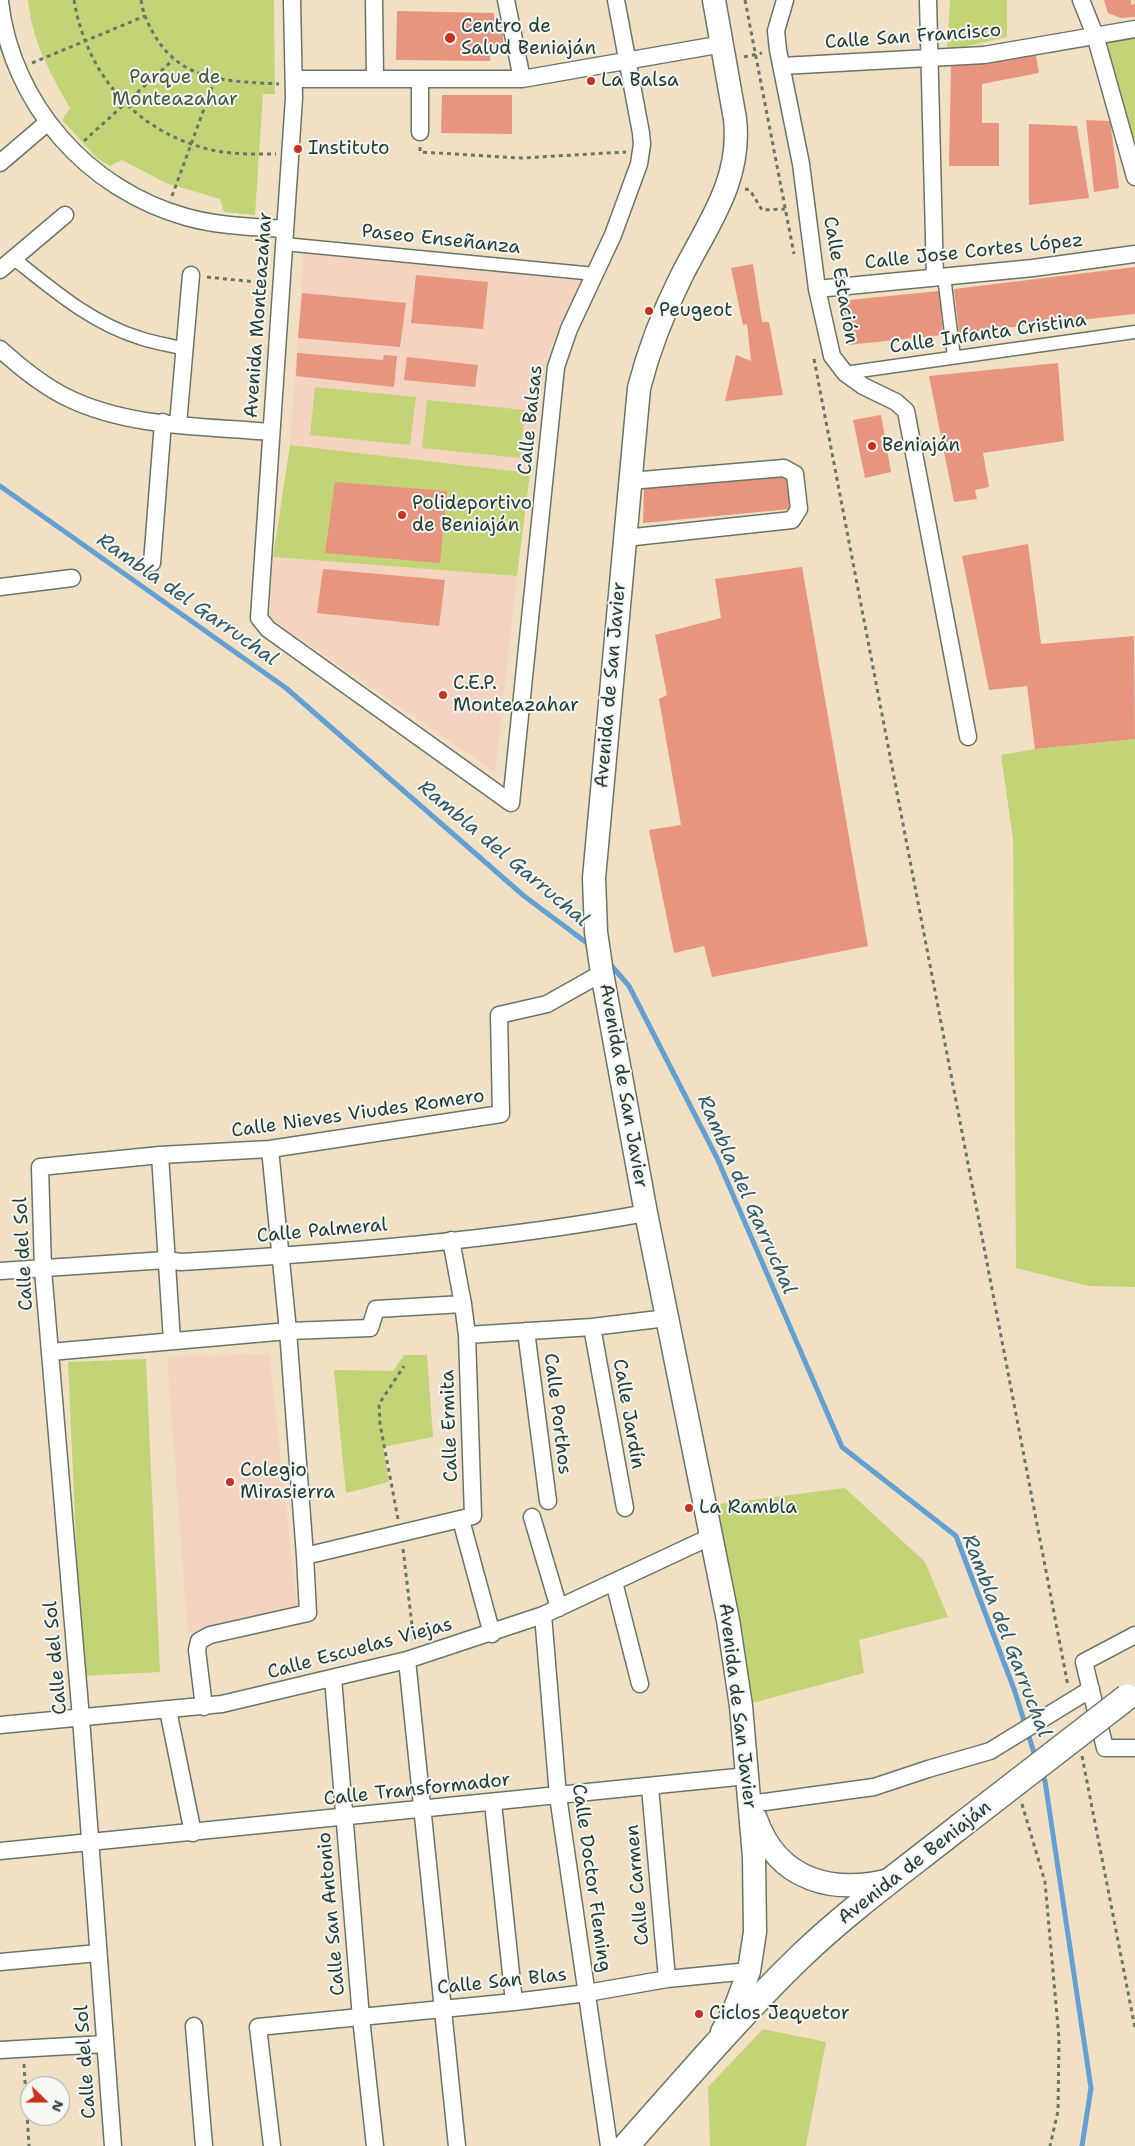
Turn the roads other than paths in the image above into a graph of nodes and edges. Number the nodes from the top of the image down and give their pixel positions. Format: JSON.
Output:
{"nodes":[{"id":1,"x":292,"y":0,"type":"edge"},
{"id":2,"x":374,"y":0,"type":"edge"},
{"id":3,"x":506,"y":0,"type":"edge"},
{"id":4,"x":616,"y":0,"type":"edge"},
{"id":5,"x":714,"y":0,"type":"edge"},
{"id":6,"x":785,"y":0,"type":"edge"},
{"id":7,"x":928,"y":0,"type":"edge"},
{"id":8,"x":1081,"y":0,"type":"edge"},
{"id":9,"x":0,"y":2,"type":"edge"},
{"id":10,"x":1135,"y":29,"type":"edge"},
{"id":11,"x":1096,"y":35,"type":"junction"},
{"id":12,"x":724,"y":52,"type":"junction"},
{"id":13,"x":928,"y":57,"type":"junction"},
{"id":14,"x":628,"y":62,"type":"junction"},
{"id":15,"x":782,"y":66,"type":"junction"},
{"id":16,"x":375,"y":78,"type":"junction"},
{"id":17,"x":420,"y":79,"type":"junction"},
{"id":18,"x":522,"y":79,"type":"junction"},
{"id":19,"x":294,"y":82,"type":"junction"},
{"id":20,"x":48,"y":122,"type":"junction"},
{"id":21,"x":420,"y":132,"type":"road end"},
{"id":22,"x":0,"y":163,"type":"edge"},
{"id":23,"x":1135,"y":177,"type":"edge"},
{"id":24,"x":65,"y":215,"type":"dead end"},
{"id":25,"x":284,"y":237,"type":"junction"},
{"id":26,"x":1135,"y":254,"type":"edge"},
{"id":27,"x":13,"y":258,"type":"junction"},
{"id":28,"x":0,"y":270,"type":"edge"},
{"id":29,"x":595,"y":274,"type":"junction"},
{"id":30,"x":191,"y":275,"type":"road end"},
{"id":31,"x":939,"y":277,"type":"junction"},
{"id":32,"x":817,"y":289,"type":"junction"},
{"id":33,"x":1135,"y":332,"type":"edge"},
{"id":34,"x":0,"y":349,"type":"edge"},
{"id":35,"x":185,"y":349,"type":"junction"},
{"id":36,"x":954,"y":357,"type":"junction"},
{"id":37,"x":845,"y":372,"type":"junction"},
{"id":38,"x":171,"y":423,"type":"junction"},
{"id":39,"x":271,"y":432,"type":"junction"},
{"id":40,"x":630,"y":481,"type":"junction"},
{"id":41,"x":625,"y":538,"type":"junction"},
{"id":42,"x":152,"y":564,"type":"dead end"},
{"id":43,"x":72,"y":578,"type":"dead end"},
{"id":44,"x":0,"y":586,"type":"edge"},
{"id":45,"x":268,"y":629,"type":"joint"},
{"id":46,"x":968,"y":737,"type":"dead end"},
{"id":47,"x":602,"y":973,"type":"junction"},
{"id":48,"x":270,"y":1150,"type":"junction"},
{"id":49,"x":160,"y":1155,"type":"junction"},
{"id":50,"x":40,"y":1166,"type":"joint"},
{"id":51,"x":646,"y":1213,"type":"junction"},
{"id":52,"x":451,"y":1240,"type":"junction"},
{"id":53,"x":281,"y":1256,"type":"junction"},
{"id":54,"x":166,"y":1260,"type":"junction"},
{"id":55,"x":43,"y":1270,"type":"junction"},
{"id":56,"x":0,"y":1271,"type":"edge"},
{"id":57,"x":463,"y":1304,"type":"junction"},
{"id":58,"x":667,"y":1318,"type":"junction"},
{"id":59,"x":592,"y":1328,"type":"junction"},
{"id":60,"x":288,"y":1331,"type":"junction"},
{"id":61,"x":526,"y":1331,"type":"junction"},
{"id":62,"x":467,"y":1335,"type":"junction"},
{"id":63,"x":172,"y":1341,"type":"junction"},
{"id":64,"x":50,"y":1352,"type":"junction"},
{"id":65,"x":548,"y":1501,"type":"dead end"},
{"id":66,"x":625,"y":1508,"type":"dead end"},
{"id":67,"x":532,"y":1517,"type":"dead end"},
{"id":68,"x":467,"y":1518,"type":"junction"},
{"id":69,"x":710,"y":1537,"type":"junction"},
{"id":70,"x":305,"y":1556,"type":"junction"},
{"id":71,"x":614,"y":1582,"type":"junction"},
{"id":72,"x":559,"y":1608,"type":"junction"},
{"id":73,"x":543,"y":1615,"type":"junction"},
{"id":74,"x":492,"y":1634,"type":"junction"},
{"id":75,"x":1135,"y":1636,"type":"edge"},
{"id":76,"x":412,"y":1659,"type":"junction"},
{"id":77,"x":333,"y":1678,"type":"junction"},
{"id":78,"x":640,"y":1684,"type":"dead end"},
{"id":79,"x":1091,"y":1689,"type":"junction"},
{"id":80,"x":1131,"y":1693,"type":"edge"},
{"id":81,"x":204,"y":1707,"type":"junction"},
{"id":82,"x":168,"y":1710,"type":"junction"},
{"id":83,"x":81,"y":1718,"type":"junction"},
{"id":84,"x":0,"y":1725,"type":"edge"},
{"id":85,"x":1135,"y":1748,"type":"edge"},
{"id":86,"x":748,"y":1776,"type":"junction"},
{"id":87,"x":650,"y":1787,"type":"junction"},
{"id":88,"x":558,"y":1796,"type":"junction"},
{"id":89,"x":493,"y":1803,"type":"junction"},
{"id":90,"x":750,"y":1804,"type":"junction"},
{"id":91,"x":421,"y":1810,"type":"junction"},
{"id":92,"x":344,"y":1818,"type":"junction"},
{"id":93,"x":193,"y":1833,"type":"junction"},
{"id":94,"x":90,"y":1843,"type":"junction"},
{"id":95,"x":0,"y":1851,"type":"edge"},
{"id":96,"x":894,"y":1879,"type":"junction"},
{"id":97,"x":98,"y":1953,"type":"junction"},
{"id":98,"x":0,"y":1962,"type":"edge"},
{"id":99,"x":749,"y":1971,"type":"junction"},
{"id":100,"x":667,"y":1979,"type":"junction"},
{"id":101,"x":766,"y":1991,"type":"junction"},
{"id":102,"x":587,"y":1993,"type":"junction"},
{"id":103,"x":514,"y":2002,"type":"junction"},
{"id":104,"x":442,"y":2009,"type":"junction"},
{"id":105,"x":361,"y":2018,"type":"junction"},
{"id":106,"x":194,"y":2026,"type":"dead end"},
{"id":107,"x":105,"y":2044,"type":"junction"},
{"id":108,"x":0,"y":2050,"type":"edge"},
{"id":109,"x":710,"y":2052,"type":"junction"},
{"id":110,"x":113,"y":2146,"type":"edge"},
{"id":111,"x":204,"y":2146,"type":"edge"},
{"id":112,"x":272,"y":2146,"type":"edge"},
{"id":113,"x":375,"y":2146,"type":"edge"},
{"id":114,"x":457,"y":2146,"type":"edge"},
{"id":115,"x":609,"y":2146,"type":"edge"},
{"id":116,"x":626,"y":2146,"type":"edge"}],
"edges":[{"from":1,"to":19,"type":"street","name":"Avenida Monteazahar"},
{"from":2,"to":16,"type":"street"},
{"from":3,"to":18,"type":"street"},
{"from":4,"to":14,"type":"street","name":"Calle Balsas"},
{"from":5,"to":12,"type":"main road","name":"Avenida de San Javier"},
{"from":6,"to":15,"type":"street","name":"Calle Estación"},
{"from":7,"to":13,"type":"street"},
{"from":8,"to":11,"type":"street"},
{"from":9,"to":20,"type":"street"},
{"from":10,"to":11,"type":"street","name":"Calle San Francisco"},
{"from":11,"to":13,"type":"street","name":"Calle San Francisco"},
{"from":11,"to":23,"type":"street"},
{"from":12,"to":14,"type":"street"},
{"from":12,"to":40,"type":"main road","name":"Avenida de San Javier"},
{"from":13,"to":15,"type":"street","name":"Calle San Francisco"},
{"from":13,"to":31,"type":"street"},
{"from":14,"to":18,"type":"street"},
{"from":14,"to":29,"type":"street","name":"Calle Balsas"},
{"from":15,"to":32,"type":"street","name":"Calle Estación"},
{"from":16,"to":17,"type":"street"},
{"from":16,"to":19,"type":"street"},
{"from":17,"to":18,"type":"street"},
{"from":17,"to":21,"type":"street"},
{"from":19,"to":25,"type":"street","name":"Avenida Monteazahar"},
{"from":20,"to":22,"type":"street"},
{"from":20,"to":25,"type":"street"},
{"from":24,"to":27,"type":"street"},
{"from":25,"to":29,"type":"street","name":"Paseo Enseñanza"},
{"from":25,"to":39,"type":"street","name":"Avenida Monteazahar"},
{"from":26,"to":31,"type":"street","name":"Calle Jose Cortes López"},
{"from":27,"to":28,"type":"street"},
{"from":27,"to":35,"type":"street"},
{"from":29,"to":45,"type":"street","name":"Calle Balsas"},
{"from":30,"to":35,"type":"street"},
{"from":31,"to":32,"type":"street","name":"Calle Jose Cortes López"},
{"from":31,"to":36,"type":"street"},
{"from":32,"to":37,"type":"street","name":"Calle Estación"},
{"from":33,"to":36,"type":"street","name":"Calle Infanta Cristina"},
{"from":34,"to":38,"type":"street"},
{"from":35,"to":38,"type":"street"},
{"from":36,"to":37,"type":"street","name":"Calle Infanta Cristina"},
{"from":37,"to":46,"type":"street","name":"Calle Estación"},
{"from":38,"to":39,"type":"street"},
{"from":38,"to":42,"type":"street"},
{"from":39,"to":45,"type":"street","name":"Avenida Monteazahar"},
{"from":40,"to":41,"type":"main road","name":"Avenida de San Javier"},
{"from":40,"to":41,"type":"street"},
{"from":41,"to":47,"type":"main road","name":"Avenida de San Javier"},
{"from":43,"to":44,"type":"street"},
{"from":47,"to":48,"type":"street","name":"Calle Nieves Viudes Romero"},
{"from":47,"to":51,"type":"main road","name":"Avenida de San Javier"},
{"from":48,"to":49,"type":"street","name":"Calle Nieves Viudes Romero"},
{"from":48,"to":53,"type":"street"},
{"from":49,"to":50,"type":"street","name":"Calle Nieves Viudes Romero"},
{"from":49,"to":54,"type":"street"},
{"from":50,"to":55,"type":"street","name":"Calle del Sol"},
{"from":51,"to":52,"type":"street","name":"Calle Palmeral"},
{"from":51,"to":58,"type":"main road","name":"Avenida de San Javier"},
{"from":52,"to":53,"type":"street","name":"Calle Palmeral"},
{"from":52,"to":57,"type":"street","name":"Calle Ermita"},
{"from":53,"to":54,"type":"street","name":"Calle Palmeral"},
{"from":53,"to":60,"type":"street"},
{"from":54,"to":55,"type":"street","name":"Calle Palmeral"},
{"from":54,"to":63,"type":"street"},
{"from":55,"to":56,"type":"street","name":"Calle Palmeral"},
{"from":55,"to":64,"type":"street","name":"Calle del Sol"},
{"from":57,"to":60,"type":"street"},
{"from":57,"to":62,"type":"street","name":"Calle Ermita"},
{"from":58,"to":59,"type":"street"},
{"from":58,"to":69,"type":"main road","name":"Avenida de San Javier"},
{"from":59,"to":61,"type":"street"},
{"from":59,"to":66,"type":"street","name":"Calle Jardín"},
{"from":60,"to":63,"type":"street"},
{"from":60,"to":70,"type":"street"},
{"from":61,"to":62,"type":"street"},
{"from":61,"to":65,"type":"street","name":"Calle Porthos"},
{"from":62,"to":68,"type":"street","name":"Calle Ermita"},
{"from":63,"to":64,"type":"street"},
{"from":64,"to":83,"type":"street","name":"Calle del Sol"},
{"from":67,"to":72,"type":"street"},
{"from":68,"to":70,"type":"street"},
{"from":68,"to":74,"type":"street","name":"Calle Ermita"},
{"from":69,"to":71,"type":"street","name":"Calle Escuelas Viejas"},
{"from":69,"to":86,"type":"main road","name":"Avenida de San Javier"},
{"from":70,"to":81,"type":"street"},
{"from":71,"to":72,"type":"street","name":"Calle Escuelas Viejas"},
{"from":71,"to":78,"type":"street"},
{"from":72,"to":73,"type":"street","name":"Calle Escuelas Viejas"},
{"from":73,"to":74,"type":"street","name":"Calle Escuelas Viejas"},
{"from":73,"to":88,"type":"street","name":"Calle Doctor Fleming"},
{"from":74,"to":76,"type":"street","name":"Calle Escuelas Viejas"},
{"from":75,"to":79,"type":"street"},
{"from":76,"to":77,"type":"street","name":"Calle Escuelas Viejas"},
{"from":76,"to":91,"type":"street"},
{"from":77,"to":81,"type":"street","name":"Calle Escuelas Viejas"},
{"from":77,"to":92,"type":"street","name":"Calle San Antonio"},
{"from":79,"to":85,"type":"street"},
{"from":79,"to":90,"type":"street"},
{"from":80,"to":96,"type":"main road","name":"Avenida de Beniaján","bridge":true},
{"from":81,"to":82,"type":"street","name":"Calle Escuelas Viejas"},
{"from":82,"to":83,"type":"street","name":"Calle Escuelas Viejas"},
{"from":82,"to":93,"type":"street"},
{"from":83,"to":84,"type":"street","name":"Calle Escuelas Viejas"},
{"from":83,"to":94,"type":"street","name":"Calle del Sol"},
{"from":86,"to":87,"type":"street","name":"Calle Transformador"},
{"from":86,"to":90,"type":"main road","name":"Avenida de San Javier"},
{"from":87,"to":88,"type":"street","name":"Calle Transformador"},
{"from":87,"to":100,"type":"street","name":"Calle Carmen"},
{"from":88,"to":89,"type":"street","name":"Calle Transformador"},
{"from":88,"to":102,"type":"street","name":"Calle Doctor Fleming"},
{"from":89,"to":91,"type":"street","name":"Calle Transformador"},
{"from":89,"to":103,"type":"street"},
{"from":90,"to":96,"type":"main road"},
{"from":90,"to":99,"type":"main road","name":"Avenida de San Javier"},
{"from":91,"to":92,"type":"street","name":"Calle Transformador"},
{"from":91,"to":104,"type":"street"},
{"from":92,"to":93,"type":"street","name":"Calle Transformador"},
{"from":92,"to":105,"type":"street","name":"Calle San Antonio"},
{"from":93,"to":94,"type":"street","name":"Calle Transformador"},
{"from":94,"to":95,"type":"street","name":"Calle Transformador"},
{"from":94,"to":97,"type":"street","name":"Calle del Sol"},
{"from":96,"to":101,"type":"main road","name":"Avenida de Beniaján"},
{"from":97,"to":98,"type":"street"},
{"from":97,"to":107,"type":"street","name":"Calle del Sol"},
{"from":99,"to":100,"type":"street","name":"Calle San Blas"},
{"from":99,"to":101,"type":"main road"},
{"from":99,"to":109,"type":"main road","name":"Avenida de San Javier"},
{"from":100,"to":102,"type":"street","name":"Calle San Blas"},
{"from":101,"to":109,"type":"main road","name":"Avenida de Beniaján"},
{"from":102,"to":103,"type":"street","name":"Calle San Blas"},
{"from":102,"to":115,"type":"street","name":"Calle Doctor Fleming"},
{"from":103,"to":104,"type":"street","name":"Calle San Blas"},
{"from":104,"to":105,"type":"street","name":"Calle San Blas"},
{"from":104,"to":114,"type":"street"},
{"from":105,"to":112,"type":"street","name":"Calle San Blas"},
{"from":105,"to":113,"type":"street","name":"Calle San Antonio"},
{"from":106,"to":111,"type":"street"},
{"from":107,"to":108,"type":"street"},
{"from":107,"to":110,"type":"street","name":"Calle del Sol"},
{"from":109,"to":116,"type":"main road","name":"Avenida de San Javier"}]}
